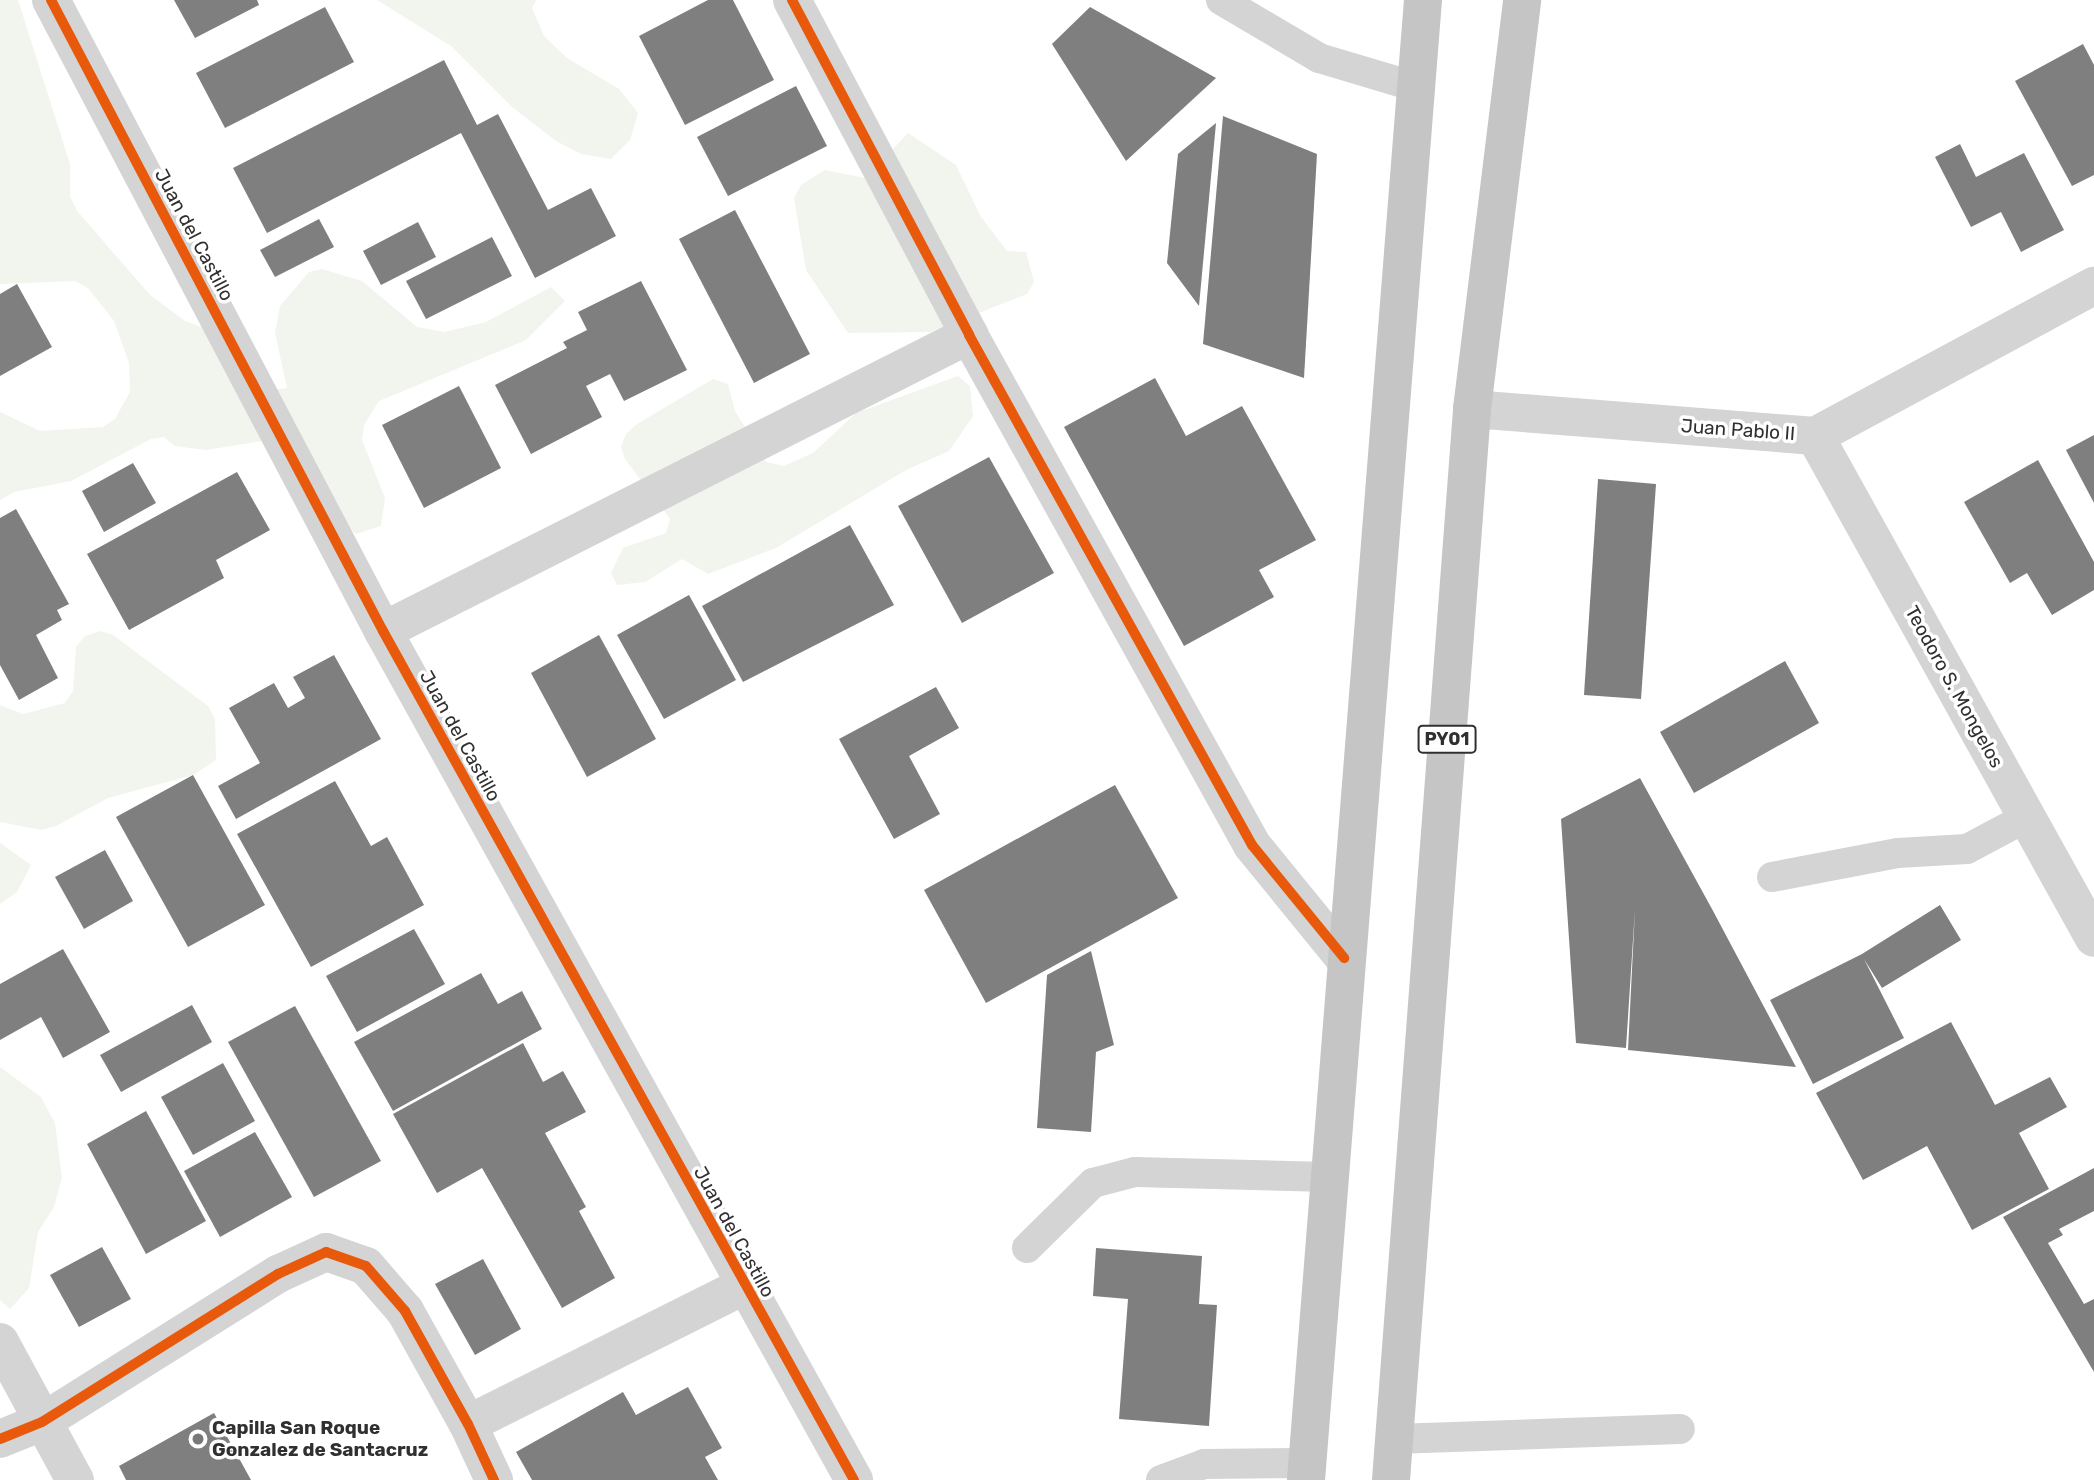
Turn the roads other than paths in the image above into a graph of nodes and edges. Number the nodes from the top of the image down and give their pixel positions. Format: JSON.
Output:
{"nodes":[{"id":1,"x":51,"y":0,"type":"edge"},
{"id":2,"x":792,"y":0,"type":"edge"},
{"id":3,"x":1221,"y":0,"type":"edge"},
{"id":4,"x":1423,"y":0,"type":"edge"},
{"id":5,"x":1522,"y":0,"type":"edge"},
{"id":6,"x":1416,"y":87,"type":"junction"},
{"id":7,"x":2094,"y":286,"type":"edge"},
{"id":8,"x":970,"y":335,"type":"junction"},
{"id":9,"x":1472,"y":409,"type":"junction"},
{"id":10,"x":1815,"y":436,"type":"junction"},
{"id":11,"x":383,"y":631,"type":"junction"},
{"id":12,"x":2027,"y":817,"type":"junction"},
{"id":13,"x":1772,"y":877,"type":"dead end"},
{"id":14,"x":2094,"y":937,"type":"edge"},
{"id":15,"x":1344,"y":958,"type":"junction"},
{"id":16,"x":1328,"y":1177,"type":"junction"},
{"id":17,"x":1027,"y":1248,"type":"dead end"},
{"id":18,"x":743,"y":1286,"type":"junction"},
{"id":19,"x":0,"y":1342,"type":"edge"},
{"id":20,"x":42,"y":1422,"type":"junction"},
{"id":21,"x":468,"y":1423,"type":"junction"},
{"id":22,"x":1680,"y":1429,"type":"dead end"},
{"id":23,"x":0,"y":1439,"type":"edge"},
{"id":24,"x":1394,"y":1439,"type":"junction"},
{"id":25,"x":1307,"y":1471,"type":"edge"},
{"id":26,"x":75,"y":1480,"type":"edge"},
{"id":27,"x":494,"y":1480,"type":"edge"},
{"id":28,"x":854,"y":1480,"type":"edge"},
{"id":29,"x":1161,"y":1480,"type":"edge"},
{"id":30,"x":1391,"y":1480,"type":"edge"}],
"edges":[{"from":1,"to":11,"type":"street","name":"Juan del Castillo"},
{"from":2,"to":8,"type":"street"},
{"from":3,"to":6,"type":"lane"},
{"from":4,"to":6,"type":"highway"},
{"from":5,"to":9,"type":"highway","number":"PY01"},
{"from":6,"to":15,"type":"highway"},
{"from":7,"to":10,"type":"street","name":"Juan Pablo II"},
{"from":8,"to":11,"type":"street"},
{"from":8,"to":15,"type":"street"},
{"from":9,"to":10,"type":"street","name":"Juan Pablo II"},
{"from":9,"to":24,"type":"highway","number":"PY01"},
{"from":10,"to":12,"type":"street","name":"Teodoro S. Mongelos"},
{"from":11,"to":18,"type":"street","name":"Juan del Castillo"},
{"from":12,"to":13,"type":"lane"},
{"from":12,"to":14,"type":"street","name":"Teodoro S. Mongelos"},
{"from":15,"to":16,"type":"highway"},
{"from":16,"to":17,"type":"lane"},
{"from":16,"to":25,"type":"highway"},
{"from":18,"to":21,"type":"street"},
{"from":18,"to":28,"type":"street","name":"Juan del Castillo"},
{"from":19,"to":20,"type":"street"},
{"from":20,"to":21,"type":"street"},
{"from":20,"to":23,"type":"street"},
{"from":20,"to":26,"type":"street"},
{"from":21,"to":27,"type":"street"},
{"from":22,"to":24,"type":"lane"},
{"from":24,"to":30,"type":"highway","number":"PY01"},
{"from":25,"to":29,"type":"lane"}]}
